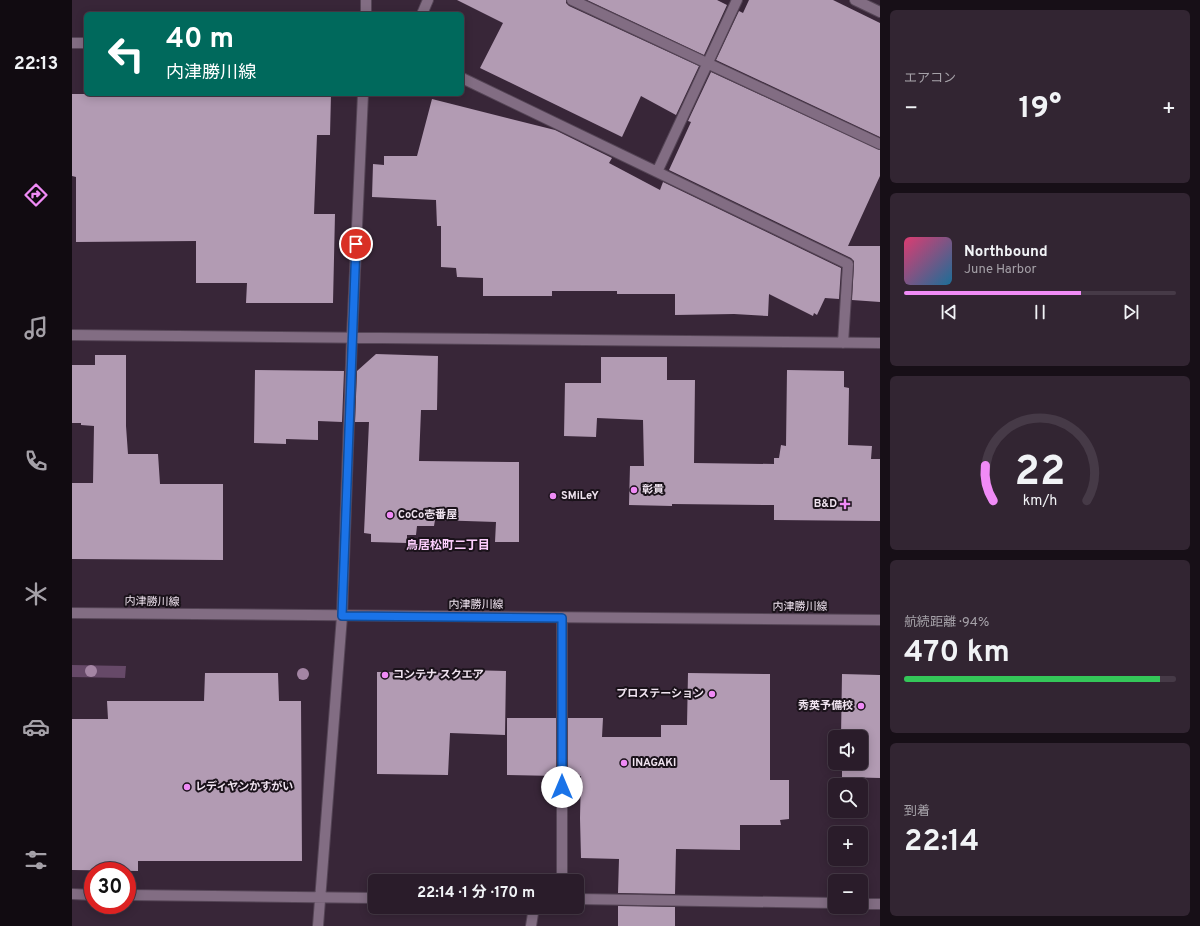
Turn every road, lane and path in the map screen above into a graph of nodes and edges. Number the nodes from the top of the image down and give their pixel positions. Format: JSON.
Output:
{"nodes":[{"id":1,"x":366,"y":0,"type":"edge"},
{"id":2,"x":428,"y":0,"type":"edge"},
{"id":3,"x":572,"y":0,"type":"edge"},
{"id":4,"x":737,"y":0,"type":"edge"},
{"id":5,"x":855,"y":0,"type":"edge"},
{"id":6,"x":366,"y":12,"type":"edge"},
{"id":7,"x":423,"y":12,"type":"edge"},
{"id":8,"x":880,"y":12,"type":"edge"},
{"id":9,"x":72,"y":43,"type":"edge"},
{"id":10,"x":84,"y":43,"type":"edge"},
{"id":11,"x":708,"y":64,"type":"junction"},
{"id":12,"x":464,"y":79,"type":"edge"},
{"id":13,"x":363,"y":96,"type":"edge"},
{"id":14,"x":880,"y":144,"type":"edge"},
{"id":15,"x":657,"y":172,"type":"junction"},
{"id":16,"x":72,"y":335,"type":"edge"},
{"id":17,"x":352,"y":337,"type":"junction"},
{"id":18,"x":843,"y":343,"type":"junction"},
{"id":19,"x":880,"y":343,"type":"edge"},
{"id":20,"x":72,"y":613,"type":"edge"},
{"id":21,"x":342,"y":616,"type":"junction"},
{"id":22,"x":562,"y":618,"type":"junction"},
{"id":23,"x":880,"y":620,"type":"edge"},
{"id":24,"x":562,"y":874,"type":"edge"},
{"id":25,"x":72,"y":894,"type":"edge"},
{"id":26,"x":84,"y":895,"type":"edge"},
{"id":27,"x":136,"y":895,"type":"edge"},
{"id":28,"x":321,"y":898,"type":"junction"},
{"id":29,"x":368,"y":898,"type":"edge"},
{"id":30,"x":584,"y":899,"type":"edge"},
{"id":31,"x":828,"y":903,"type":"edge"},
{"id":32,"x":868,"y":904,"type":"edge"},
{"id":33,"x":880,"y":904,"type":"edge"},
{"id":34,"x":533,"y":914,"type":"edge"},
{"id":35,"x":318,"y":926,"type":"edge"},
{"id":36,"x":532,"y":926,"type":"edge"}],
"edges":[{"from":1,"to":6,"type":"street"},
{"from":2,"to":7,"type":"street"},
{"from":3,"to":11,"type":"street"},
{"from":4,"to":11,"type":"street"},
{"from":5,"to":8,"type":"street"},
{"from":9,"to":10,"type":"street"},
{"from":11,"to":14,"type":"street"},
{"from":11,"to":15,"type":"street"},
{"from":12,"to":15,"type":"street"},
{"from":13,"to":17,"type":"street"},
{"from":15,"to":18,"type":"street"},
{"from":16,"to":17,"type":"street"},
{"from":17,"to":18,"type":"street"},
{"from":17,"to":21,"type":"street"},
{"from":18,"to":19,"type":"street"},
{"from":20,"to":21,"type":"street","name":"内津勝川線"},
{"from":21,"to":22,"type":"street","name":"内津勝川線"},
{"from":21,"to":28,"type":"street"},
{"from":22,"to":23,"type":"street","name":"内津勝川線"},
{"from":22,"to":24,"type":"street"},
{"from":25,"to":26,"type":"street"},
{"from":27,"to":28,"type":"street"},
{"from":28,"to":29,"type":"street"},
{"from":28,"to":35,"type":"street"},
{"from":30,"to":31,"type":"street"},
{"from":32,"to":33,"type":"street"},
{"from":34,"to":36,"type":"street"}]}
